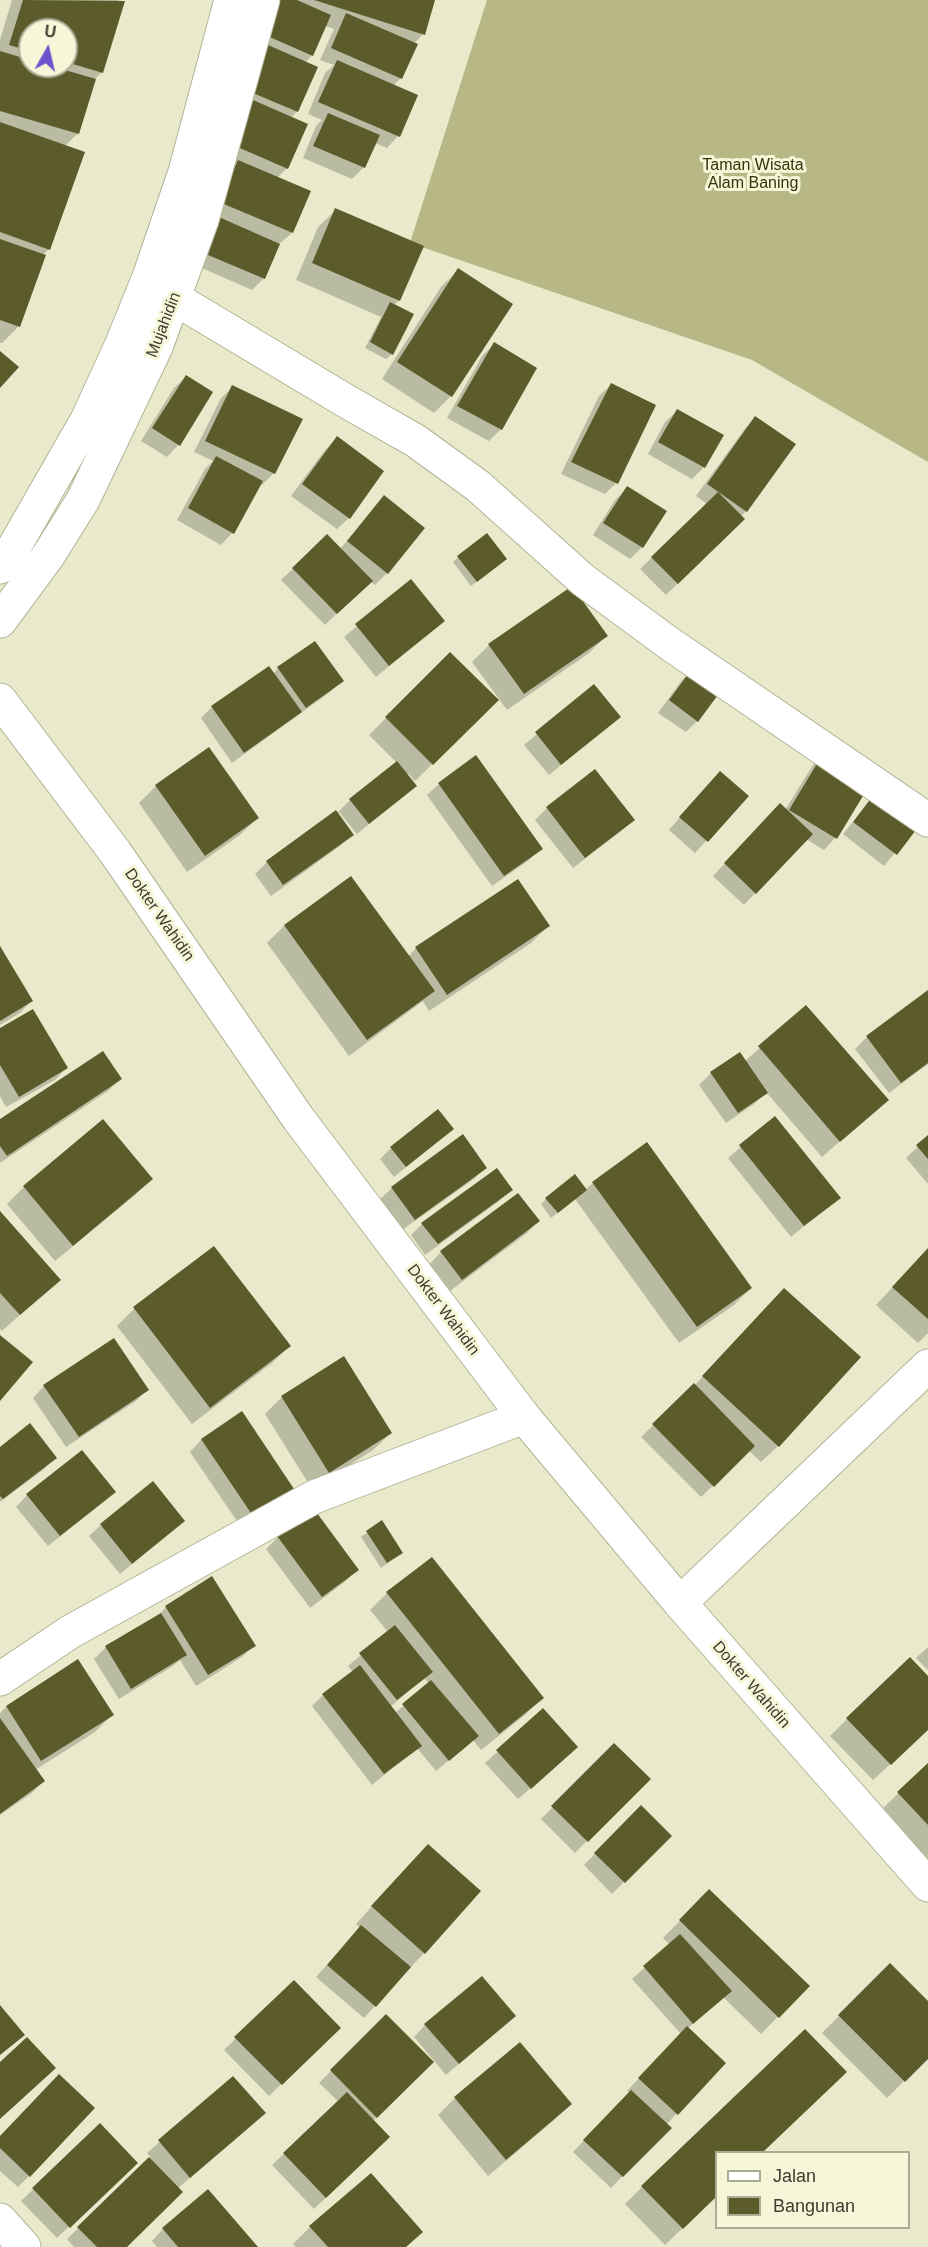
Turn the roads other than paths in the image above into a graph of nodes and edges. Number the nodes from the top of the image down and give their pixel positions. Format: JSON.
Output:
{"nodes":[{"id":1,"x":231,"y":0,"type":"edge"},
{"id":2,"x":263,"y":0,"type":"edge"},
{"id":3,"x":174,"y":298,"type":"junction"},
{"id":4,"x":0,"y":567,"type":"edge"},
{"id":5,"x":0,"y":621,"type":"edge"},
{"id":6,"x":0,"y":700,"type":"edge"},
{"id":7,"x":928,"y":820,"type":"edge"},
{"id":8,"x":928,"y":1366,"type":"edge"},
{"id":9,"x":524,"y":1417,"type":"junction"},
{"id":10,"x":680,"y":1603,"type":"junction"},
{"id":11,"x":0,"y":1679,"type":"edge"},
{"id":12,"x":928,"y":1885,"type":"edge"},
{"id":13,"x":0,"y":2220,"type":"edge"},
{"id":14,"x":24,"y":2247,"type":"edge"}],
"edges":[{"from":1,"to":4,"type":"street","name":"Mujahidin"},
{"from":2,"to":3,"type":"street","name":"Mujahidin"},
{"from":3,"to":5,"type":"street","name":"Mujahidin"},
{"from":3,"to":7,"type":"street"},
{"from":6,"to":9,"type":"street","name":"Dokter Wahidin"},
{"from":8,"to":10,"type":"street"},
{"from":9,"to":10,"type":"street","name":"Dokter Wahidin"},
{"from":9,"to":11,"type":"street"},
{"from":10,"to":12,"type":"street","name":"Dokter Wahidin"},
{"from":13,"to":14,"type":"street"}]}
